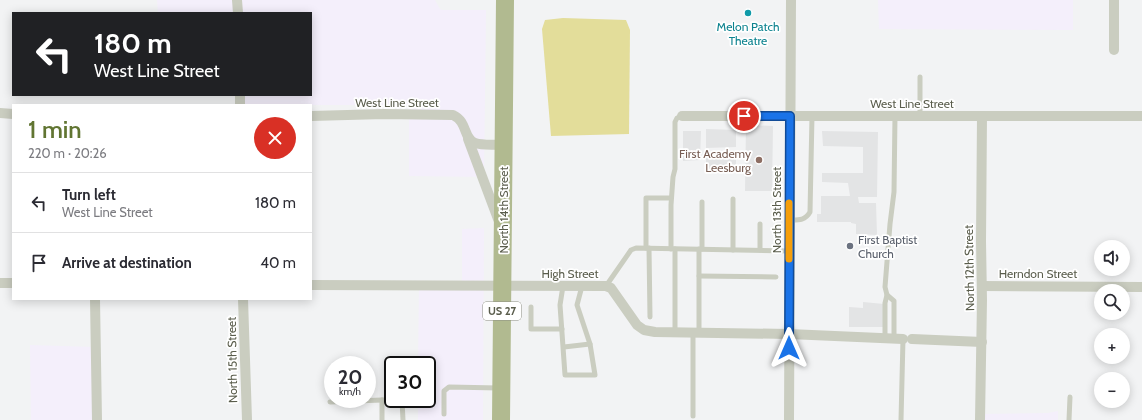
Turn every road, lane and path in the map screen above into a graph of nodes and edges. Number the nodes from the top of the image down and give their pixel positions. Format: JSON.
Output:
{"nodes":[{"id":1,"x":238,"y":0,"type":"edge"},
{"id":2,"x":505,"y":0,"type":"edge"},
{"id":3,"x":791,"y":0,"type":"edge"},
{"id":4,"x":1114,"y":0,"type":"edge"},
{"id":5,"x":238,"y":12,"type":"edge"},
{"id":6,"x":1114,"y":50,"type":"dead end"},
{"id":7,"x":920,"y":77,"type":"dead end"},
{"id":8,"x":0,"y":113,"type":"edge"},
{"id":9,"x":12,"y":114,"type":"edge"},
{"id":10,"x":312,"y":116,"type":"edge"},
{"id":11,"x":682,"y":116,"type":"joint"},
{"id":12,"x":790,"y":116,"type":"junction"},
{"id":13,"x":812,"y":116,"type":"junction"},
{"id":14,"x":894,"y":116,"type":"junction"},
{"id":15,"x":920,"y":116,"type":"junction"},
{"id":16,"x":982,"y":116,"type":"junction"},
{"id":17,"x":1142,"y":116,"type":"edge"},
{"id":18,"x":468,"y":139,"type":"junction"},
{"id":19,"x":504,"y":144,"type":"junction"},
{"id":20,"x":671,"y":198,"type":"junction"},
{"id":21,"x":733,"y":199,"type":"dead end"},
{"id":22,"x":702,"y":202,"type":"dead end"},
{"id":23,"x":789,"y":220,"type":"junction"},
{"id":24,"x":760,"y":224,"type":"dead end"},
{"id":25,"x":503,"y":232,"type":"junction"},
{"id":26,"x":647,"y":248,"type":"junction"},
{"id":27,"x":673,"y":249,"type":"junction"},
{"id":28,"x":701,"y":249,"type":"junction"},
{"id":29,"x":734,"y":250,"type":"junction"},
{"id":30,"x":760,"y":250,"type":"junction"},
{"id":31,"x":789,"y":250,"type":"junction"},
{"id":32,"x":699,"y":276,"type":"junction"},
{"id":33,"x":776,"y":277,"type":"dead end"},
{"id":34,"x":0,"y":283,"type":"edge"},
{"id":35,"x":12,"y":283,"type":"edge"},
{"id":36,"x":312,"y":284,"type":"edge"},
{"id":37,"x":503,"y":285,"type":"junction"},
{"id":38,"x":563,"y":286,"type":"junction"},
{"id":39,"x":582,"y":286,"type":"junction"},
{"id":40,"x":606,"y":286,"type":"junction"},
{"id":41,"x":982,"y":286,"type":"junction"},
{"id":42,"x":1142,"y":287,"type":"edge"},
{"id":43,"x":887,"y":295,"type":"junction"},
{"id":44,"x":95,"y":300,"type":"edge"},
{"id":45,"x":244,"y":300,"type":"edge"},
{"id":46,"x":530,"y":307,"type":"dead end"},
{"id":47,"x":650,"y":317,"type":"dead end"},
{"id":48,"x":562,"y":329,"type":"junction"},
{"id":49,"x":675,"y":333,"type":"junction"},
{"id":50,"x":696,"y":333,"type":"junction"},
{"id":51,"x":789,"y":334,"type":"junction"},
{"id":52,"x":898,"y":339,"type":"junction"},
{"id":53,"x":982,"y":342,"type":"junction"},
{"id":54,"x":590,"y":344,"type":"junction"},
{"id":55,"x":564,"y":347,"type":"junction"},
{"id":56,"x":501,"y":388,"type":"junction"},
{"id":57,"x":1070,"y":397,"type":"dead end"},
{"id":58,"x":376,"y":400,"type":"edge"},
{"id":59,"x":382,"y":400,"type":"junction"},
{"id":60,"x":444,"y":414,"type":"dead end"},
{"id":61,"x":693,"y":416,"type":"dead end"},
{"id":62,"x":97,"y":420,"type":"edge"},
{"id":63,"x":247,"y":420,"type":"edge"},
{"id":64,"x":382,"y":420,"type":"edge"},
{"id":65,"x":403,"y":420,"type":"edge"},
{"id":66,"x":501,"y":420,"type":"edge"},
{"id":67,"x":789,"y":420,"type":"edge"},
{"id":68,"x":901,"y":420,"type":"edge"},
{"id":69,"x":980,"y":420,"type":"edge"},
{"id":70,"x":1069,"y":420,"type":"edge"}],
"edges":[{"from":1,"to":5,"type":"street"},
{"from":2,"to":19,"type":"highway","name":"North 14th Street","number":"US 27"},
{"from":3,"to":12,"type":"street","name":"North 13th Street"},
{"from":4,"to":6,"type":"street"},
{"from":7,"to":15,"type":"lane"},
{"from":8,"to":9,"type":"street"},
{"from":10,"to":18,"type":"street","name":"West Line Street"},
{"from":11,"to":12,"type":"street","name":"West Line Street"},
{"from":11,"to":20,"type":"lane"},
{"from":12,"to":13,"type":"street","name":"West Line Street"},
{"from":12,"to":23,"type":"street","name":"North 13th Street"},
{"from":13,"to":14,"type":"street","name":"West Line Street"},
{"from":13,"to":23,"type":"lane"},
{"from":14,"to":15,"type":"street","name":"West Line Street"},
{"from":14,"to":43,"type":"lane"},
{"from":15,"to":16,"type":"street","name":"West Line Street"},
{"from":16,"to":17,"type":"street","name":"West Line Street"},
{"from":16,"to":41,"type":"street","name":"North 12th Street"},
{"from":18,"to":19,"type":"street"},
{"from":18,"to":25,"type":"street","name":"West Line Street"},
{"from":19,"to":25,"type":"highway","name":"North 14th Street","number":"US 27"},
{"from":20,"to":26,"type":"lane"},
{"from":20,"to":27,"type":"lane"},
{"from":21,"to":29,"type":"lane"},
{"from":22,"to":28,"type":"lane"},
{"from":23,"to":31,"type":"street","name":"North 13th Street"},
{"from":24,"to":30,"type":"lane"},
{"from":25,"to":37,"type":"highway","name":"North 14th Street","number":"US 27"},
{"from":26,"to":27,"type":"lane"},
{"from":26,"to":40,"type":"lane"},
{"from":26,"to":47,"type":"lane"},
{"from":27,"to":28,"type":"lane"},
{"from":27,"to":49,"type":"lane"},
{"from":28,"to":29,"type":"lane"},
{"from":28,"to":32,"type":"lane"},
{"from":29,"to":30,"type":"lane"},
{"from":30,"to":31,"type":"lane"},
{"from":31,"to":51,"type":"street","name":"North 13th Street"},
{"from":32,"to":33,"type":"lane"},
{"from":32,"to":50,"type":"lane"},
{"from":34,"to":35,"type":"street"},
{"from":36,"to":37,"type":"street","name":"High Street"},
{"from":37,"to":38,"type":"street","name":"High Street"},
{"from":37,"to":56,"type":"highway","name":"North 14th Street","number":"US 27"},
{"from":38,"to":39,"type":"street","name":"High Street"},
{"from":38,"to":48,"type":"lane"},
{"from":39,"to":40,"type":"street","name":"High Street"},
{"from":39,"to":54,"type":"lane"},
{"from":40,"to":49,"type":"street","name":"High Street"},
{"from":41,"to":42,"type":"street","name":"Herndon Street"},
{"from":41,"to":53,"type":"street","name":"North 12th Street"},
{"from":43,"to":52,"type":"lane"},
{"from":43,"to":52,"type":"lane"},
{"from":44,"to":62,"type":"street"},
{"from":45,"to":63,"type":"street","name":"North 15th Street"},
{"from":46,"to":48,"type":"lane"},
{"from":48,"to":55,"type":"lane"},
{"from":49,"to":50,"type":"street","name":"High Street"},
{"from":50,"to":51,"type":"street","name":"High Street"},
{"from":50,"to":61,"type":"lane"},
{"from":51,"to":52,"type":"street","name":"High Street"},
{"from":51,"to":67,"type":"street","name":"North 13th Street"},
{"from":52,"to":53,"type":"street","name":"High Street"},
{"from":52,"to":68,"type":"lane"},
{"from":53,"to":69,"type":"street","name":"North 12th Street"},
{"from":54,"to":55,"type":"lane"},
{"from":54,"to":55,"type":"lane"},
{"from":56,"to":60,"type":"lane"},
{"from":56,"to":66,"type":"highway","name":"North 14th Street","number":"US 27"},
{"from":57,"to":70,"type":"lane"},
{"from":58,"to":59,"type":"lane"},
{"from":59,"to":64,"type":"lane"},
{"from":59,"to":65,"type":"lane"}]}
